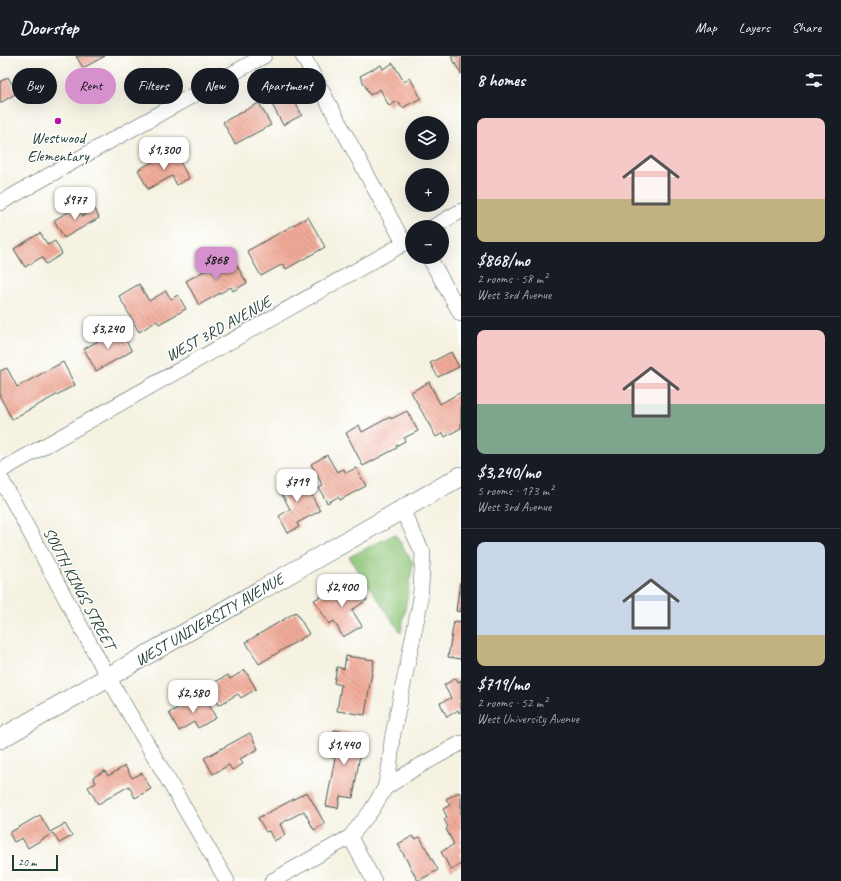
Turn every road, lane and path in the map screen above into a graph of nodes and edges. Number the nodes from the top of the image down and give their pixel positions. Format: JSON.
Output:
{"nodes":[{"id":1,"x":264,"y":56,"type":"edge"},
{"id":2,"x":302,"y":56,"type":"edge"},
{"id":3,"x":0,"y":203,"type":"edge"},
{"id":4,"x":461,"y":211,"type":"edge"},
{"id":5,"x":445,"y":220,"type":"edge"},
{"id":6,"x":405,"y":236,"type":"edge"},
{"id":7,"x":405,"y":243,"type":"edge"},
{"id":8,"x":433,"y":264,"type":"edge"},
{"id":9,"x":461,"y":314,"type":"edge"},
{"id":10,"x":0,"y":471,"type":"edge"},
{"id":11,"x":0,"y":476,"type":"edge"},
{"id":12,"x":461,"y":476,"type":"edge"},
{"id":13,"x":402,"y":510,"type":"junction"},
{"id":14,"x":108,"y":677,"type":"junction"},
{"id":15,"x":0,"y":739,"type":"edge"},
{"id":16,"x":461,"y":743,"type":"edge"},
{"id":17,"x":385,"y":788,"type":"junction"},
{"id":18,"x":350,"y":837,"type":"junction"},
{"id":19,"x":227,"y":881,"type":"edge"},
{"id":20,"x":272,"y":881,"type":"edge"},
{"id":21,"x":374,"y":881,"type":"edge"}],
"edges":[{"from":1,"to":3,"type":"street"},
{"from":2,"to":6,"type":"street"},
{"from":4,"to":5,"type":"street"},
{"from":7,"to":10,"type":"street","name":"WEST 3RD AVENUE"},
{"from":8,"to":9,"type":"street"},
{"from":11,"to":14,"type":"street","name":"SOUTH KINGS STREET"},
{"from":12,"to":13,"type":"street","name":"WEST UNIVERSITY AVENUE"},
{"from":13,"to":14,"type":"street","name":"WEST UNIVERSITY AVENUE"},
{"from":13,"to":17,"type":"street"},
{"from":14,"to":15,"type":"street","name":"WEST UNIVERSITY AVENUE"},
{"from":14,"to":19,"type":"street","name":"SOUTH KINGS STREET"},
{"from":16,"to":17,"type":"street"},
{"from":17,"to":18,"type":"street"},
{"from":18,"to":20,"type":"street"},
{"from":18,"to":21,"type":"street"}]}
